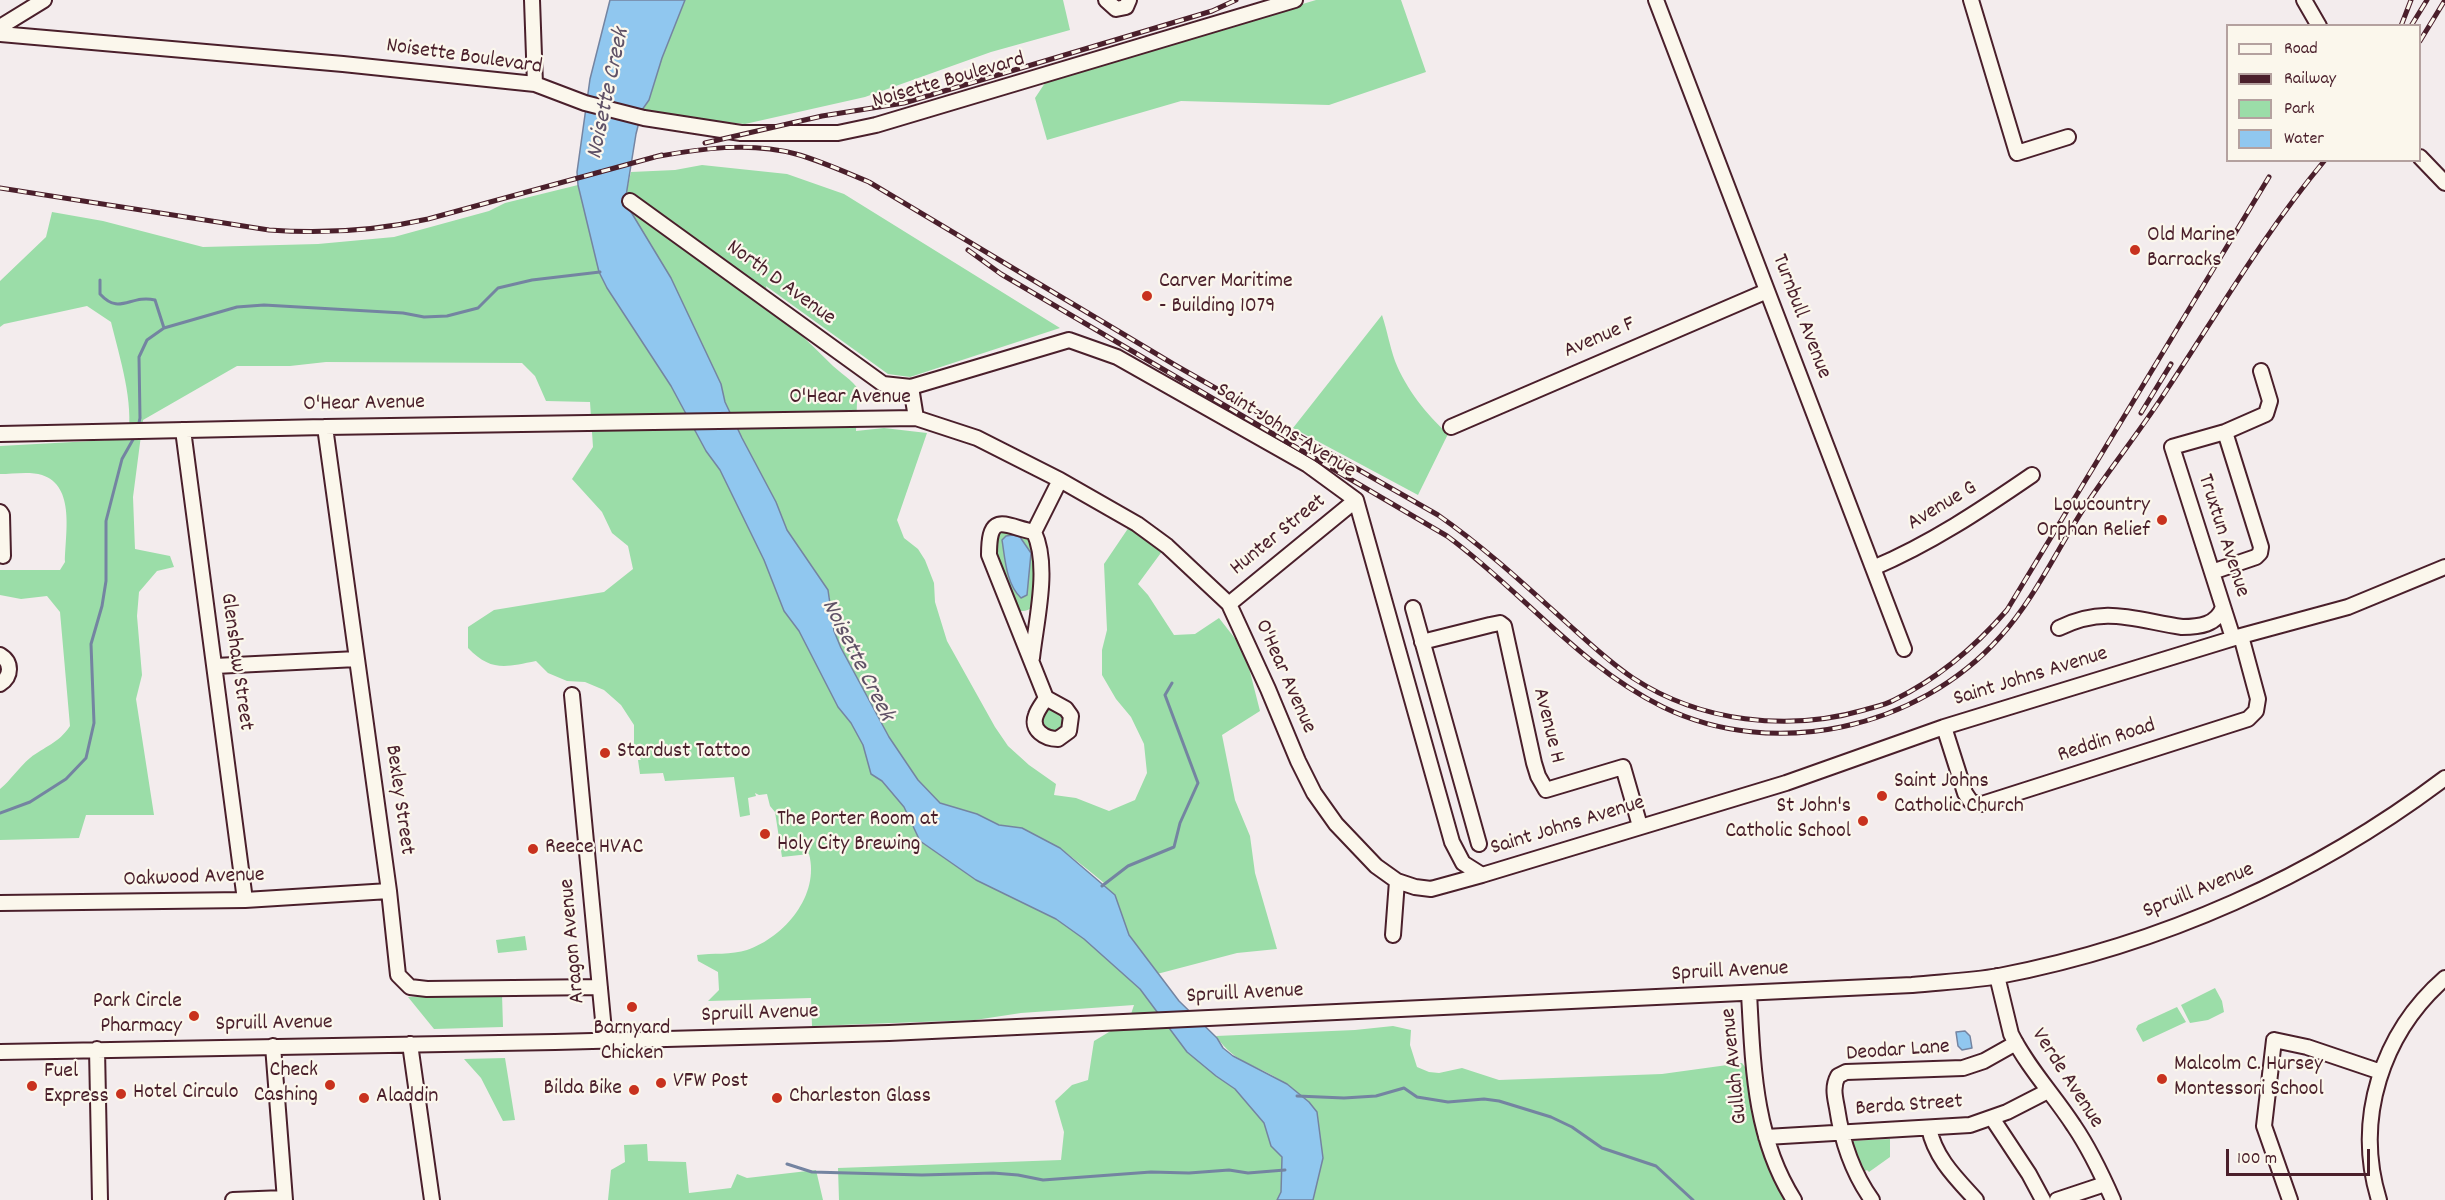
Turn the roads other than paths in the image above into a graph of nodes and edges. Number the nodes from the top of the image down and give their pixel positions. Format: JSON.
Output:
{"nodes":[{"id":1,"x":44,"y":0,"type":"edge"},
{"id":2,"x":532,"y":0,"type":"edge"},
{"id":3,"x":1106,"y":0,"type":"edge"},
{"id":4,"x":1130,"y":0,"type":"edge"},
{"id":5,"x":1295,"y":0,"type":"edge"},
{"id":6,"x":1656,"y":0,"type":"edge"},
{"id":7,"x":1971,"y":0,"type":"edge"},
{"id":8,"x":2304,"y":0,"type":"edge"},
{"id":9,"x":2318,"y":24,"type":"edge"},
{"id":10,"x":0,"y":27,"type":"edge"},
{"id":11,"x":0,"y":34,"type":"edge"},
{"id":12,"x":535,"y":84,"type":"junction"},
{"id":13,"x":2068,"y":137,"type":"dead end"},
{"id":14,"x":2421,"y":158,"type":"edge"},
{"id":15,"x":2445,"y":183,"type":"edge"},
{"id":16,"x":630,"y":201,"type":"dead end"},
{"id":17,"x":1767,"y":291,"type":"junction"},
{"id":18,"x":2261,"y":371,"type":"dead end"},
{"id":19,"x":911,"y":387,"type":"junction"},
{"id":20,"x":915,"y":418,"type":"junction"},
{"id":21,"x":325,"y":427,"type":"junction"},
{"id":22,"x":1451,"y":427,"type":"dead end"},
{"id":23,"x":183,"y":430,"type":"junction"},
{"id":24,"x":2225,"y":432,"type":"junction"},
{"id":25,"x":0,"y":434,"type":"edge"},
{"id":26,"x":2032,"y":475,"type":"dead end"},
{"id":27,"x":1060,"y":480,"type":"junction"},
{"id":28,"x":1356,"y":500,"type":"junction"},
{"id":29,"x":0,"y":512,"type":"edge"},
{"id":30,"x":1034,"y":532,"type":"junction"},
{"id":31,"x":3,"y":556,"type":"dead end"},
{"id":32,"x":2445,"y":567,"type":"edge"},
{"id":33,"x":1873,"y":568,"type":"junction"},
{"id":34,"x":2212,"y":572,"type":"junction"},
{"id":35,"x":1229,"y":604,"type":"junction"},
{"id":36,"x":2223,"y":607,"type":"junction"},
{"id":37,"x":1413,"y":608,"type":"dead end"},
{"id":38,"x":1037,"y":611,"type":"junction"},
{"id":39,"x":1014,"y":619,"type":"junction"},
{"id":40,"x":2059,"y":628,"type":"dead end"},
{"id":41,"x":2237,"y":637,"type":"junction"},
{"id":42,"x":1422,"y":642,"type":"junction"},
{"id":43,"x":1904,"y":649,"type":"dead end"},
{"id":44,"x":0,"y":655,"type":"edge"},
{"id":45,"x":1032,"y":658,"type":"junction"},
{"id":46,"x":357,"y":659,"type":"junction"},
{"id":47,"x":215,"y":666,"type":"junction"},
{"id":48,"x":0,"y":684,"type":"edge"},
{"id":49,"x":572,"y":695,"type":"dead end"},
{"id":50,"x":1046,"y":698,"type":"dead end"},
{"id":51,"x":1944,"y":727,"type":"junction"},
{"id":52,"x":2445,"y":778,"type":"edge"},
{"id":53,"x":1640,"y":826,"type":"junction"},
{"id":54,"x":1479,"y":844,"type":"dead end"},
{"id":55,"x":1482,"y":875,"type":"junction"},
{"id":56,"x":1397,"y":881,"type":"junction"},
{"id":57,"x":389,"y":891,"type":"junction"},
{"id":58,"x":245,"y":900,"type":"junction"},
{"id":59,"x":0,"y":903,"type":"edge"},
{"id":60,"x":1393,"y":934,"type":"dead end"},
{"id":61,"x":1997,"y":976,"type":"junction"},
{"id":62,"x":2445,"y":978,"type":"edge"},
{"id":63,"x":600,"y":987,"type":"junction"},
{"id":64,"x":1749,"y":993,"type":"junction"},
{"id":65,"x":605,"y":1041,"type":"junction"},
{"id":66,"x":2016,"y":1043,"type":"junction"},
{"id":67,"x":410,"y":1044,"type":"junction"},
{"id":68,"x":273,"y":1046,"type":"junction"},
{"id":69,"x":97,"y":1049,"type":"junction"},
{"id":70,"x":0,"y":1052,"type":"edge"},
{"id":71,"x":2380,"y":1072,"type":"junction"},
{"id":72,"x":2048,"y":1090,"type":"junction"},
{"id":73,"x":1992,"y":1118,"type":"junction"},
{"id":74,"x":1929,"y":1128,"type":"junction"},
{"id":75,"x":1840,"y":1133,"type":"junction"},
{"id":76,"x":1766,"y":1137,"type":"junction"},
{"id":77,"x":2105,"y":1184,"type":"junction"},
{"id":78,"x":285,"y":1199,"type":"edge"},
{"id":79,"x":100,"y":1200,"type":"edge"},
{"id":80,"x":233,"y":1200,"type":"edge"},
{"id":81,"x":432,"y":1200,"type":"edge"},
{"id":82,"x":1794,"y":1200,"type":"edge"},
{"id":83,"x":1872,"y":1200,"type":"edge"},
{"id":84,"x":1976,"y":1200,"type":"edge"},
{"id":85,"x":2043,"y":1200,"type":"edge"},
{"id":86,"x":2057,"y":1200,"type":"edge"},
{"id":87,"x":2113,"y":1200,"type":"edge"},
{"id":88,"x":2290,"y":1200,"type":"edge"},
{"id":89,"x":2379,"y":1200,"type":"edge"}],
"edges":[{"from":1,"to":10,"type":"street"},
{"from":2,"to":12,"type":"street"},
{"from":3,"to":4,"type":"street"},
{"from":5,"to":12,"type":"street","name":"Noisette Boulevard"},
{"from":6,"to":17,"type":"street","name":"Turnbull Avenue"},
{"from":7,"to":13,"type":"street"},
{"from":8,"to":9,"type":"street"},
{"from":11,"to":12,"type":"street","name":"Noisette Boulevard"},
{"from":14,"to":15,"type":"street"},
{"from":16,"to":19,"type":"street","name":"North D Avenue"},
{"from":17,"to":22,"type":"street","name":"Avenue F"},
{"from":17,"to":33,"type":"street","name":"Turnbull Avenue"},
{"from":18,"to":24,"type":"street"},
{"from":19,"to":20,"type":"street"},
{"from":19,"to":28,"type":"street","name":"Saint Johns Avenue"},
{"from":20,"to":21,"type":"street","name":"O'Hear Avenue"},
{"from":20,"to":27,"type":"street","name":"O'Hear Avenue"},
{"from":21,"to":23,"type":"street","name":"O'Hear Avenue"},
{"from":21,"to":46,"type":"street","name":"Bexley Street"},
{"from":23,"to":25,"type":"street","name":"O'Hear Avenue"},
{"from":23,"to":47,"type":"street","name":"Glenshaw Street"},
{"from":24,"to":34,"type":"street"},
{"from":24,"to":34,"type":"street","name":"Truxtun Avenue"},
{"from":26,"to":33,"type":"street","name":"Avenue G"},
{"from":27,"to":30,"type":"street"},
{"from":27,"to":35,"type":"street","name":"O'Hear Avenue"},
{"from":28,"to":35,"type":"street","name":"Hunter Street"},
{"from":28,"to":55,"type":"street","name":"Saint Johns Avenue"},
{"from":29,"to":31,"type":"street"},
{"from":30,"to":38,"type":"street"},
{"from":30,"to":39,"type":"street"},
{"from":32,"to":41,"type":"street","name":"Saint Johns Avenue"},
{"from":33,"to":43,"type":"street","name":"Turnbull Avenue"},
{"from":34,"to":36,"type":"street","name":"Truxtun Avenue"},
{"from":35,"to":56,"type":"street","name":"O'Hear Avenue"},
{"from":36,"to":40,"type":"street"},
{"from":36,"to":41,"type":"street","name":"Truxtun Avenue"},
{"from":37,"to":42,"type":"street"},
{"from":38,"to":39,"type":"street"},
{"from":38,"to":45,"type":"street"},
{"from":39,"to":45,"type":"street"},
{"from":41,"to":51,"type":"street","name":"Saint Johns Avenue"},
{"from":41,"to":51,"type":"street","name":"Reddin Road"},
{"from":42,"to":53,"type":"street","name":"Avenue H"},
{"from":42,"to":54,"type":"street"},
{"from":44,"to":48,"type":"street"},
{"from":45,"to":50,"type":"street"},
{"from":46,"to":47,"type":"street"},
{"from":46,"to":57,"type":"street","name":"Bexley Street"},
{"from":47,"to":58,"type":"street","name":"Glenshaw Street"},
{"from":49,"to":63,"type":"street","name":"Aragon Avenue"},
{"from":51,"to":53,"type":"street","name":"Saint Johns Avenue"},
{"from":52,"to":61,"type":"street","name":"Spruill Avenue"},
{"from":53,"to":55,"type":"street","name":"Saint Johns Avenue"},
{"from":55,"to":56,"type":"street","name":"O'Hear Avenue"},
{"from":56,"to":60,"type":"street"},
{"from":57,"to":58,"type":"street","name":"Oakwood Avenue"},
{"from":57,"to":63,"type":"street","name":"Bexley Street"},
{"from":58,"to":59,"type":"street","name":"Oakwood Avenue"},
{"from":61,"to":64,"type":"street","name":"Spruill Avenue"},
{"from":61,"to":66,"type":"street","name":"Verde Avenue"},
{"from":62,"to":71,"type":"street"},
{"from":63,"to":65,"type":"street","name":"Aragon Avenue"},
{"from":64,"to":65,"type":"street","name":"Spruill Avenue"},
{"from":64,"to":76,"type":"street","name":"Gullah Avenue"},
{"from":65,"to":67,"type":"street","name":"Spruill Avenue"},
{"from":66,"to":72,"type":"street","name":"Verde Avenue"},
{"from":66,"to":75,"type":"street","name":"Deodar Lane"},
{"from":67,"to":68,"type":"street","name":"Spruill Avenue"},
{"from":67,"to":81,"type":"street"},
{"from":68,"to":69,"type":"street","name":"Spruill Avenue"},
{"from":68,"to":78,"type":"street"},
{"from":69,"to":70,"type":"street","name":"Spruill Avenue"},
{"from":69,"to":79,"type":"street"},
{"from":71,"to":88,"type":"street"},
{"from":71,"to":89,"type":"street"},
{"from":72,"to":73,"type":"street","name":"Berda Street"},
{"from":72,"to":77,"type":"street","name":"Verde Avenue"},
{"from":73,"to":74,"type":"street","name":"Berda Street"},
{"from":73,"to":85,"type":"street"},
{"from":74,"to":75,"type":"street","name":"Berda Street"},
{"from":74,"to":84,"type":"street"},
{"from":75,"to":76,"type":"street","name":"Berda Street"},
{"from":75,"to":83,"type":"street","name":"Deodar Lane"},
{"from":76,"to":82,"type":"street","name":"Gullah Avenue"},
{"from":77,"to":86,"type":"street"},
{"from":77,"to":87,"type":"street","name":"Verde Avenue"},
{"from":78,"to":80,"type":"street"}]}
